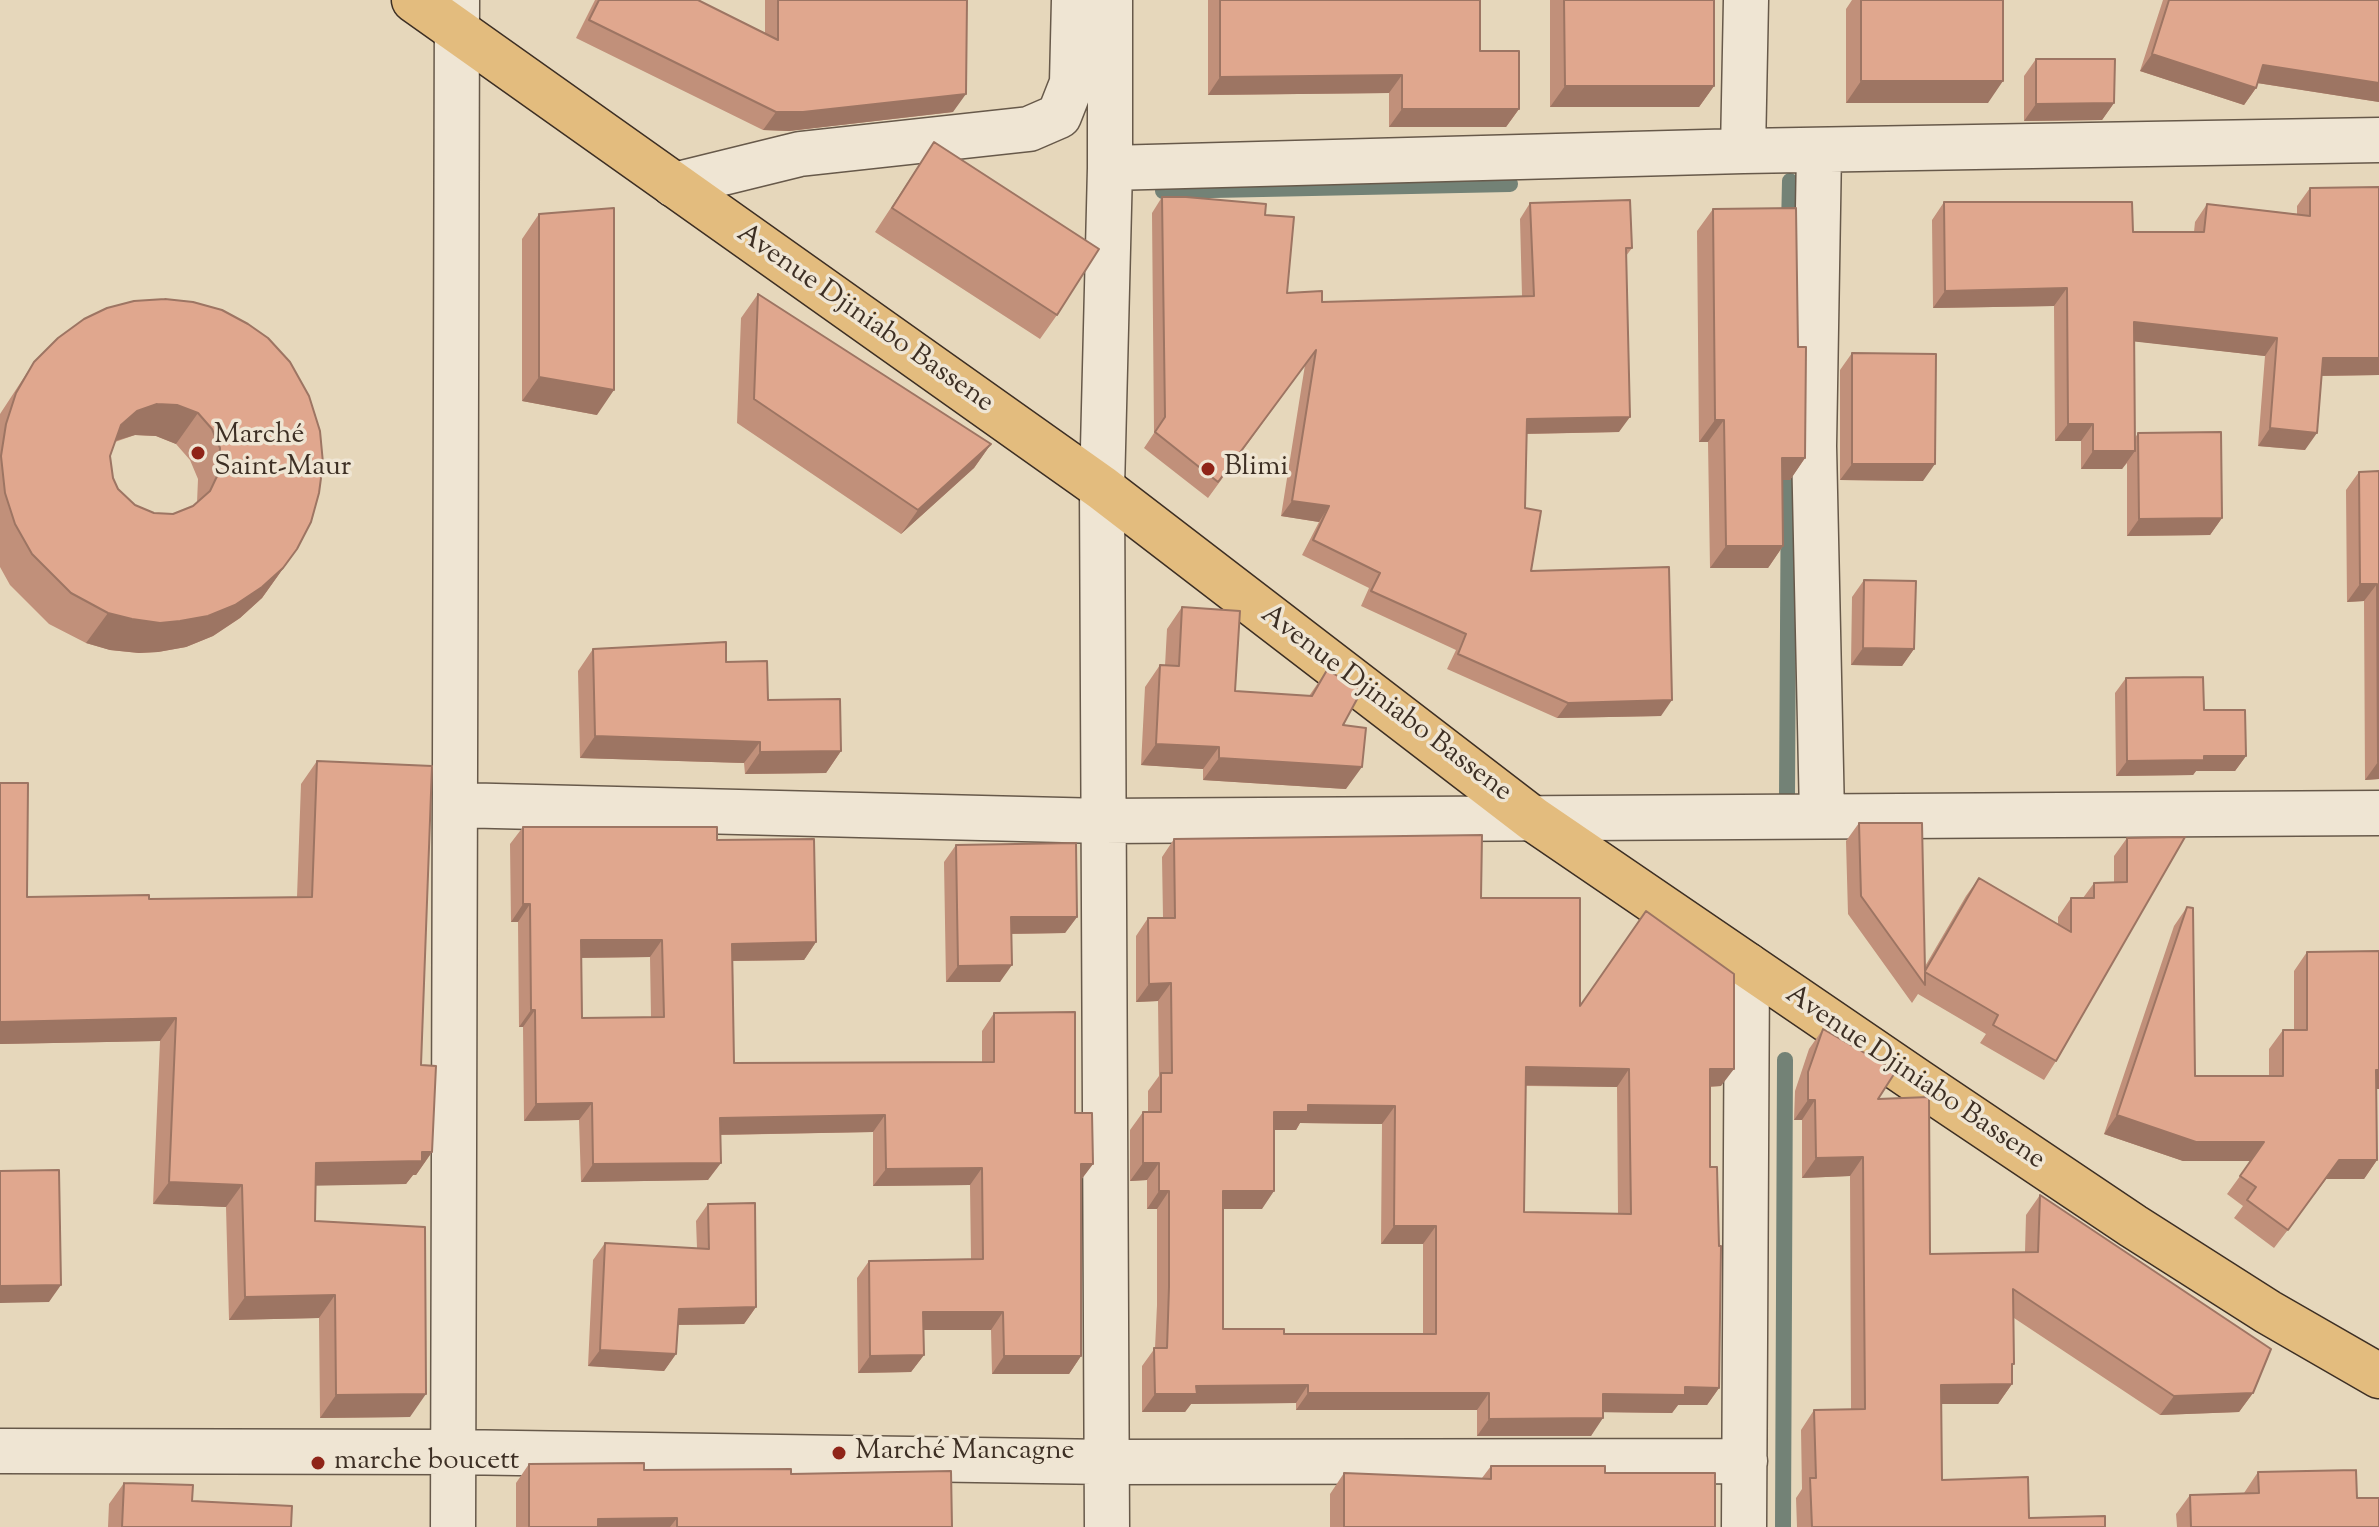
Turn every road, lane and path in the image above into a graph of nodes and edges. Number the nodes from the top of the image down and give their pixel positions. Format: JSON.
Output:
{"nodes":[{"id":1,"x":414,"y":0,"type":"edge"},
{"id":2,"x":1074,"y":0,"type":"edge"},
{"id":3,"x":1110,"y":0,"type":"edge"},
{"id":4,"x":1746,"y":0,"type":"edge"},
{"id":5,"x":457,"y":15,"type":"edge"},
{"id":6,"x":2379,"y":140,"type":"edge"},
{"id":7,"x":1819,"y":150,"type":"junction"},
{"id":8,"x":1743,"y":151,"type":"junction"},
{"id":9,"x":1110,"y":168,"type":"junction"},
{"id":10,"x":674,"y":185,"type":"junction"},
{"id":11,"x":1102,"y":488,"type":"junction"},
{"id":12,"x":455,"y":805,"type":"junction"},
{"id":13,"x":2379,"y":813,"type":"edge"},
{"id":14,"x":1822,"y":816,"type":"junction"},
{"id":15,"x":1533,"y":819,"type":"junction"},
{"id":16,"x":1103,"y":821,"type":"junction"},
{"id":17,"x":1747,"y":965,"type":"junction"},
{"id":18,"x":2379,"y":1376,"type":"edge"},
{"id":19,"x":0,"y":1451,"type":"edge"},
{"id":20,"x":452,"y":1452,"type":"junction"},
{"id":21,"x":1745,"y":1461,"type":"junction"},
{"id":22,"x":1108,"y":1462,"type":"junction"},
{"id":23,"x":453,"y":1527,"type":"edge"},
{"id":24,"x":1107,"y":1527,"type":"edge"},
{"id":25,"x":1744,"y":1527,"type":"edge"}],
"edges":[{"from":1,"to":5,"type":"main road","name":"Avenue Djiniabo Bassene"},
{"from":2,"to":10,"type":"street"},
{"from":3,"to":9,"type":"street"},
{"from":4,"to":8,"type":"street"},
{"from":5,"to":10,"type":"main road","name":"Avenue Djiniabo Bassene"},
{"from":5,"to":12,"type":"street"},
{"from":6,"to":7,"type":"street"},
{"from":7,"to":8,"type":"street"},
{"from":7,"to":14,"type":"street"},
{"from":8,"to":9,"type":"street"},
{"from":9,"to":11,"type":"street"},
{"from":10,"to":11,"type":"main road","name":"Avenue Djiniabo Bassene"},
{"from":11,"to":15,"type":"main road","name":"Avenue Djiniabo Bassene"},
{"from":11,"to":16,"type":"street"},
{"from":12,"to":16,"type":"street"},
{"from":12,"to":20,"type":"street"},
{"from":13,"to":14,"type":"street"},
{"from":14,"to":15,"type":"street"},
{"from":15,"to":16,"type":"street"},
{"from":15,"to":17,"type":"main road","name":"Avenue Djiniabo Bassene"},
{"from":16,"to":22,"type":"street"},
{"from":17,"to":18,"type":"main road","name":"Avenue Djiniabo Bassene"},
{"from":17,"to":21,"type":"street"},
{"from":19,"to":20,"type":"street"},
{"from":20,"to":22,"type":"street"},
{"from":20,"to":23,"type":"street"},
{"from":21,"to":22,"type":"street"},
{"from":21,"to":25,"type":"street"},
{"from":22,"to":24,"type":"street"}]}
